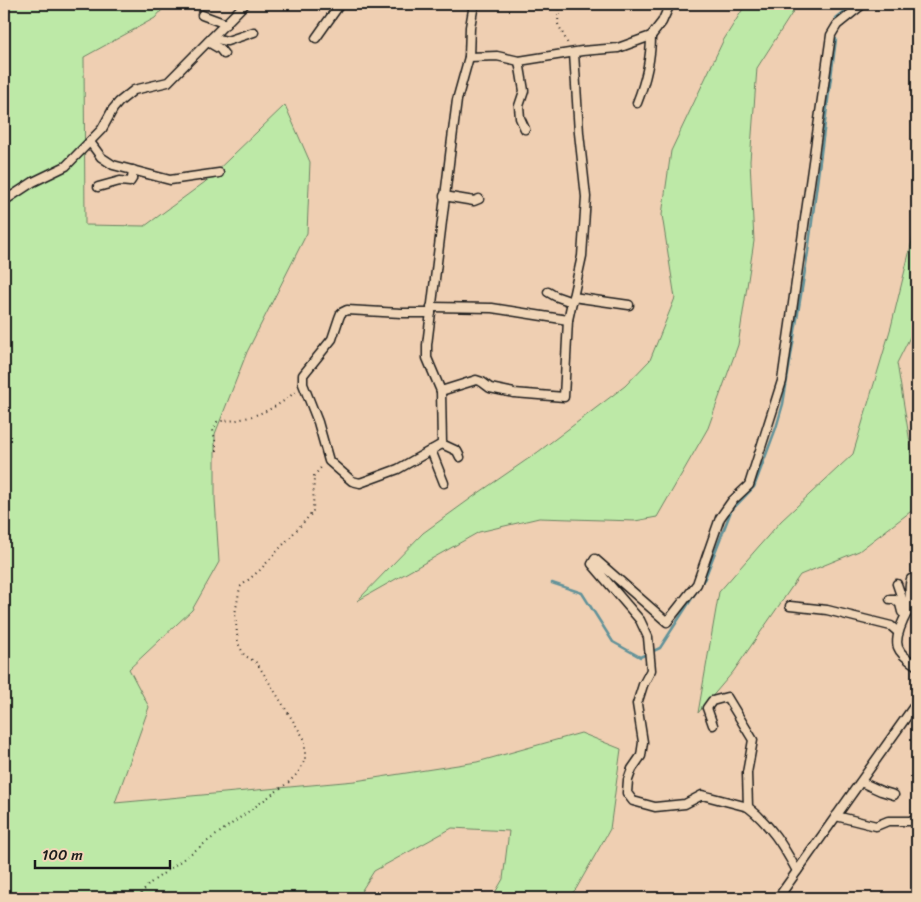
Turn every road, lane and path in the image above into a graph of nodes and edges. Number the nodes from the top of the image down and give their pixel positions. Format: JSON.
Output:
{"nodes":[{"id":1,"x":245,"y":4,"type":"edge"},
{"id":2,"x":340,"y":4,"type":"edge"},
{"id":3,"x":474,"y":4,"type":"edge"},
{"id":4,"x":559,"y":4,"type":"edge"},
{"id":5,"x":670,"y":4,"type":"edge"},
{"id":6,"x":863,"y":4,"type":"edge"},
{"id":7,"x":202,"y":15,"type":"dead end"},
{"id":8,"x":226,"y":24,"type":"junction"},
{"id":9,"x":254,"y":32,"type":"dead end"},
{"id":10,"x":651,"y":36,"type":"junction"},
{"id":11,"x":316,"y":38,"type":"dead end"},
{"id":12,"x":210,"y":40,"type":"junction"},
{"id":13,"x":574,"y":53,"type":"junction"},
{"id":14,"x":224,"y":54,"type":"dead end"},
{"id":15,"x":470,"y":57,"type":"junction"},
{"id":16,"x":519,"y":61,"type":"junction"},
{"id":17,"x":637,"y":103,"type":"dead end"},
{"id":18,"x":525,"y":128,"type":"dead end"},
{"id":19,"x":90,"y":142,"type":"junction"},
{"id":20,"x":133,"y":170,"type":"junction"},
{"id":21,"x":219,"y":173,"type":"dead end"},
{"id":22,"x":98,"y":187,"type":"dead end"},
{"id":23,"x":444,"y":196,"type":"junction"},
{"id":24,"x":478,"y":199,"type":"dead end"},
{"id":25,"x":4,"y":201,"type":"edge"},
{"id":26,"x":548,"y":292,"type":"dead end"},
{"id":27,"x":573,"y":300,"type":"junction"},
{"id":28,"x":628,"y":305,"type":"dead end"},
{"id":29,"x":431,"y":310,"type":"junction"},
{"id":30,"x":568,"y":320,"type":"junction"},
{"id":31,"x":303,"y":384,"type":"junction"},
{"id":32,"x":441,"y":391,"type":"junction"},
{"id":33,"x":442,"y":444,"type":"junction"},
{"id":34,"x":432,"y":450,"type":"junction"},
{"id":35,"x":217,"y":451,"type":"dead end"},
{"id":36,"x":460,"y":456,"type":"dead end"},
{"id":37,"x":329,"y":461,"type":"junction"},
{"id":38,"x":444,"y":483,"type":"dead end"},
{"id":39,"x":917,"y":577,"type":"edge"},
{"id":40,"x":897,"y":584,"type":"dead end"},
{"id":41,"x":890,"y":599,"type":"dead end"},
{"id":42,"x":790,"y":606,"type":"dead end"},
{"id":43,"x":905,"y":616,"type":"junction"},
{"id":44,"x":898,"y":632,"type":"junction"},
{"id":45,"x":917,"y":666,"type":"edge"},
{"id":46,"x":917,"y":702,"type":"edge"},
{"id":47,"x":713,"y":725,"type":"dead end"},
{"id":48,"x":861,"y":782,"type":"junction"},
{"id":49,"x":894,"y":795,"type":"dead end"},
{"id":50,"x":748,"y":807,"type":"junction"},
{"id":51,"x":836,"y":816,"type":"junction"},
{"id":52,"x":917,"y":821,"type":"edge"},
{"id":53,"x":797,"y":871,"type":"junction"},
{"id":54,"x":138,"y":898,"type":"edge"},
{"id":55,"x":778,"y":898,"type":"edge"}],
"edges":[{"from":1,"to":8,"type":"street"},
{"from":2,"to":11,"type":"street"},
{"from":3,"to":15,"type":"street"},
{"from":4,"to":13,"type":"path"},
{"from":5,"to":10,"type":"street"},
{"from":6,"to":50,"type":"street"},
{"from":7,"to":8,"type":"street"},
{"from":8,"to":12,"type":"street"},
{"from":9,"to":12,"type":"street"},
{"from":10,"to":13,"type":"street"},
{"from":10,"to":17,"type":"street"},
{"from":12,"to":14,"type":"street"},
{"from":12,"to":19,"type":"street"},
{"from":13,"to":16,"type":"street"},
{"from":13,"to":27,"type":"street"},
{"from":15,"to":16,"type":"street"},
{"from":15,"to":23,"type":"street"},
{"from":16,"to":18,"type":"street"},
{"from":19,"to":20,"type":"street"},
{"from":19,"to":25,"type":"street"},
{"from":20,"to":21,"type":"street"},
{"from":20,"to":22,"type":"street"},
{"from":23,"to":24,"type":"street"},
{"from":23,"to":29,"type":"street"},
{"from":26,"to":27,"type":"street"},
{"from":27,"to":28,"type":"street"},
{"from":27,"to":30,"type":"street"},
{"from":29,"to":30,"type":"street"},
{"from":29,"to":31,"type":"street"},
{"from":29,"to":32,"type":"street"},
{"from":30,"to":32,"type":"street"},
{"from":31,"to":35,"type":"path"},
{"from":31,"to":37,"type":"street"},
{"from":32,"to":33,"type":"street"},
{"from":33,"to":34,"type":"street"},
{"from":33,"to":36,"type":"street"},
{"from":34,"to":37,"type":"street"},
{"from":34,"to":38,"type":"street"},
{"from":37,"to":54,"type":"path"},
{"from":39,"to":43,"type":"street"},
{"from":40,"to":43,"type":"street"},
{"from":41,"to":43,"type":"street"},
{"from":42,"to":44,"type":"street"},
{"from":43,"to":44,"type":"street"},
{"from":44,"to":45,"type":"street"},
{"from":46,"to":48,"type":"street"},
{"from":47,"to":50,"type":"street"},
{"from":48,"to":49,"type":"street"},
{"from":48,"to":51,"type":"street"},
{"from":50,"to":53,"type":"street"},
{"from":51,"to":52,"type":"street"},
{"from":51,"to":53,"type":"street"},
{"from":53,"to":55,"type":"street"}]}
